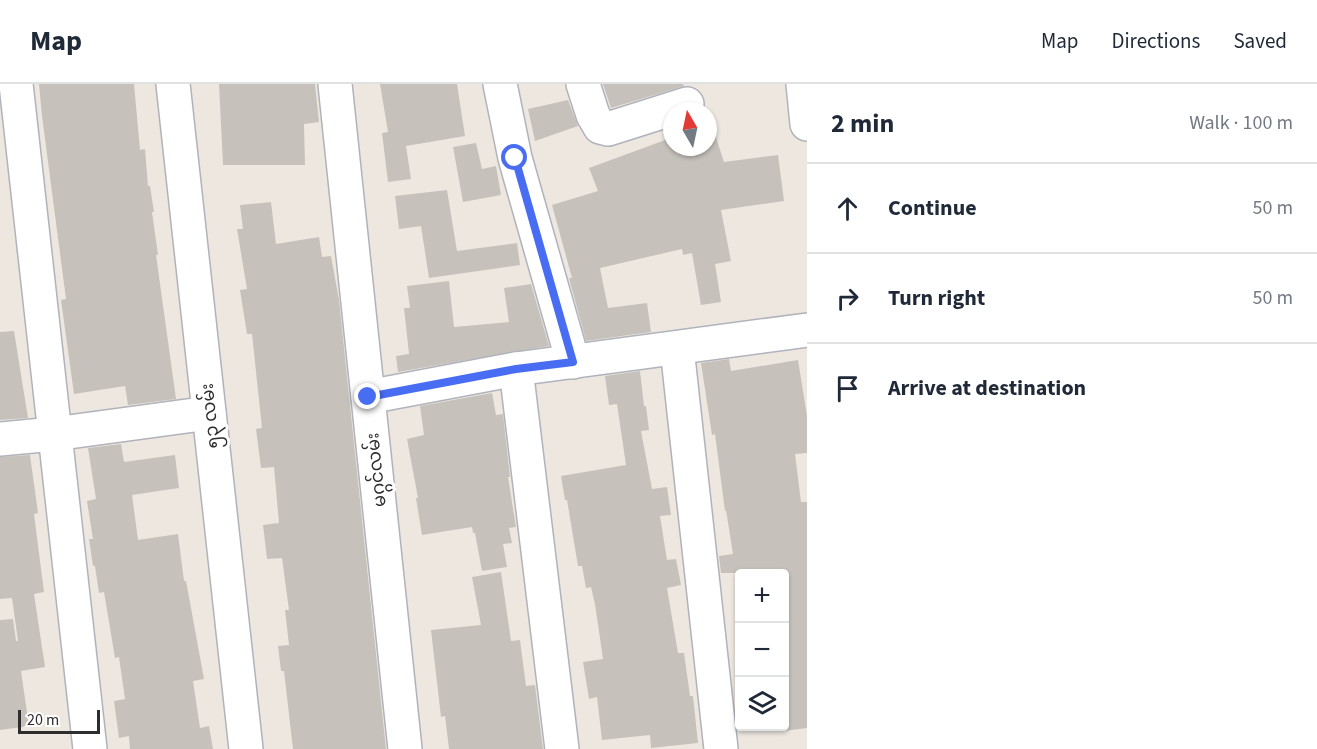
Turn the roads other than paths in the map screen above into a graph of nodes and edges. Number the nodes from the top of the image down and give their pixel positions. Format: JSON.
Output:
{"nodes":[{"id":1,"x":16,"y":84,"type":"edge"},
{"id":2,"x":173,"y":84,"type":"edge"},
{"id":3,"x":335,"y":84,"type":"edge"},
{"id":4,"x":501,"y":84,"type":"edge"},
{"id":5,"x":583,"y":84,"type":"edge"},
{"id":6,"x":803,"y":84,"type":"edge"},
{"id":7,"x":663,"y":112,"type":"edge"},
{"id":8,"x":807,"y":124,"type":"edge"},
{"id":9,"x":807,"y":330,"type":"edge"},
{"id":10,"x":677,"y":348,"type":"junction"},
{"id":11,"x":573,"y":362,"type":"junction"},
{"id":12,"x":516,"y":369,"type":"junction"},
{"id":13,"x":368,"y":397,"type":"junction"},
{"id":14,"x":209,"y":413,"type":"junction"},
{"id":15,"x":54,"y":434,"type":"junction"},
{"id":16,"x":0,"y":439,"type":"edge"},
{"id":17,"x":90,"y":749,"type":"edge"},
{"id":18,"x":246,"y":749,"type":"edge"},
{"id":19,"x":405,"y":749,"type":"edge"},
{"id":20,"x":562,"y":749,"type":"edge"},
{"id":21,"x":721,"y":749,"type":"edge"}],
"edges":[{"from":1,"to":15,"type":"street"},
{"from":2,"to":14,"type":"street","name":"၅၃ လမ်း"},
{"from":3,"to":13,"type":"street","name":"မဂ္ဂင်လမ်း"},
{"from":4,"to":11,"type":"street"},
{"from":5,"to":7,"type":"street"},
{"from":6,"to":8,"type":"street"},
{"from":9,"to":10,"type":"street"},
{"from":10,"to":11,"type":"street"},
{"from":10,"to":21,"type":"street"},
{"from":11,"to":12,"type":"street"},
{"from":12,"to":13,"type":"street"},
{"from":12,"to":20,"type":"street"},
{"from":13,"to":19,"type":"street","name":"မဂ္ဂင်လမ်း"},
{"from":14,"to":15,"type":"street"},
{"from":14,"to":18,"type":"street","name":"၅၃ လမ်း"},
{"from":15,"to":16,"type":"street"},
{"from":15,"to":17,"type":"street"}]}
